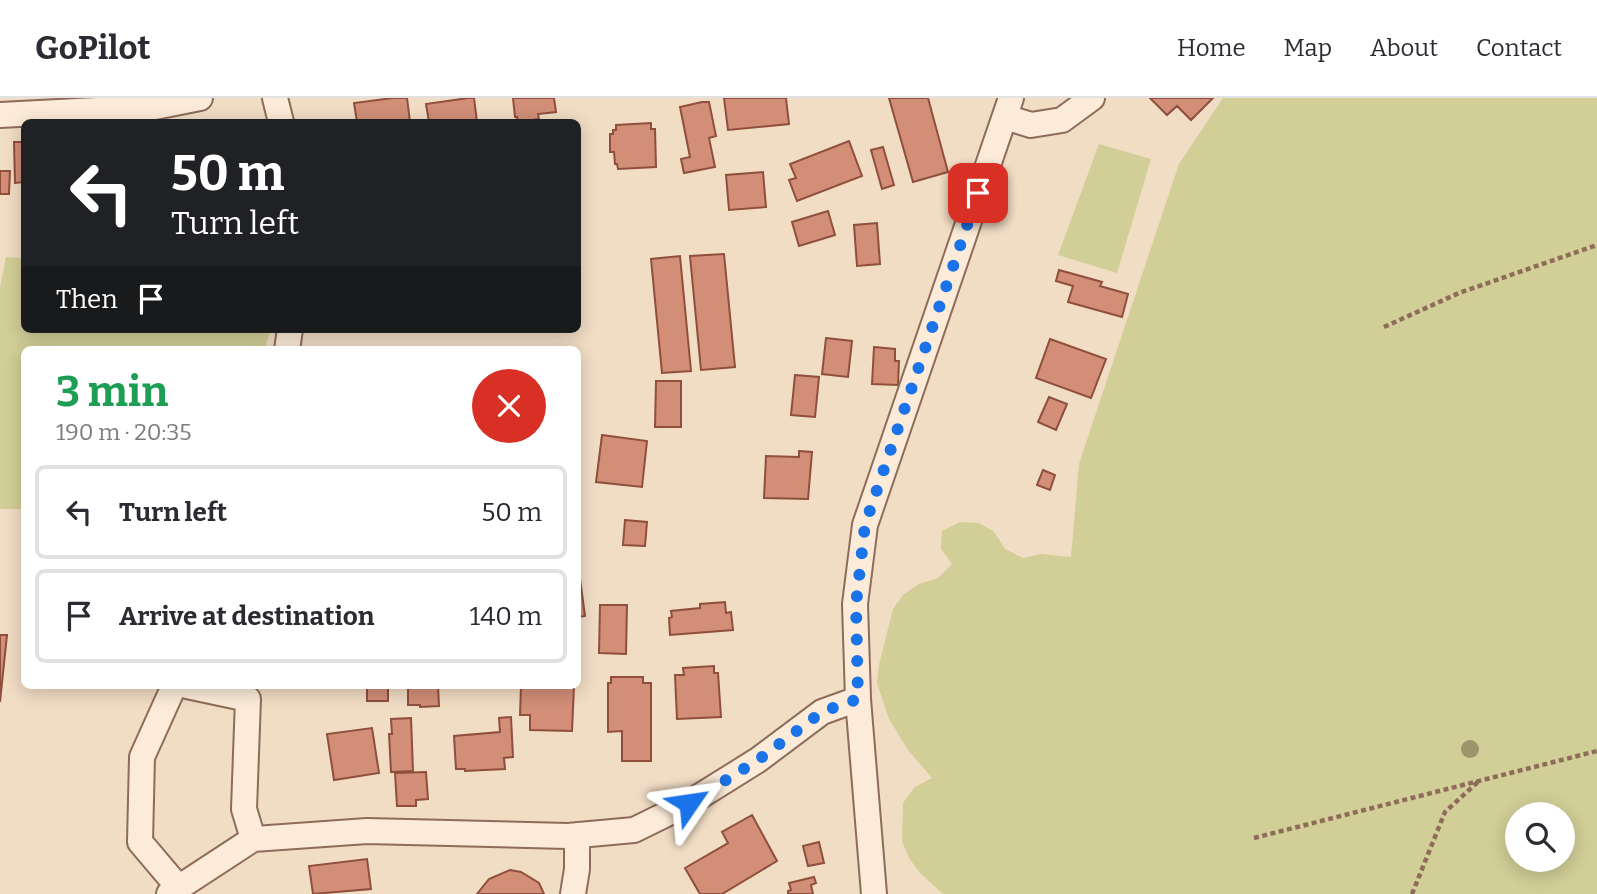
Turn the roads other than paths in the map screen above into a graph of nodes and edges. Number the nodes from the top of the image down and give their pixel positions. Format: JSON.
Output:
{"nodes":[{"id":1,"x":200,"y":98,"type":"edge"},
{"id":2,"x":275,"y":98,"type":"edge"},
{"id":3,"x":1091,"y":98,"type":"edge"},
{"id":4,"x":1007,"y":107,"type":"edge"},
{"id":5,"x":0,"y":115,"type":"edge"},
{"id":6,"x":280,"y":119,"type":"edge"},
{"id":7,"x":173,"y":689,"type":"edge"},
{"id":8,"x":201,"y":689,"type":"edge"},
{"id":9,"x":858,"y":699,"type":"junction"},
{"id":10,"x":577,"y":835,"type":"junction"},
{"id":11,"x":253,"y":839,"type":"junction"},
{"id":12,"x":174,"y":891,"type":"edge"},
{"id":13,"x":573,"y":894,"type":"edge"},
{"id":14,"x":874,"y":894,"type":"edge"}],
"edges":[{"from":1,"to":5,"type":"street"},
{"from":2,"to":6,"type":"street"},
{"from":3,"to":4,"type":"street"},
{"from":4,"to":9,"type":"street"},
{"from":7,"to":12,"type":"street"},
{"from":8,"to":11,"type":"street"},
{"from":9,"to":10,"type":"street"},
{"from":9,"to":14,"type":"street"},
{"from":10,"to":11,"type":"street"},
{"from":10,"to":13,"type":"street"},
{"from":11,"to":12,"type":"street"}]}
